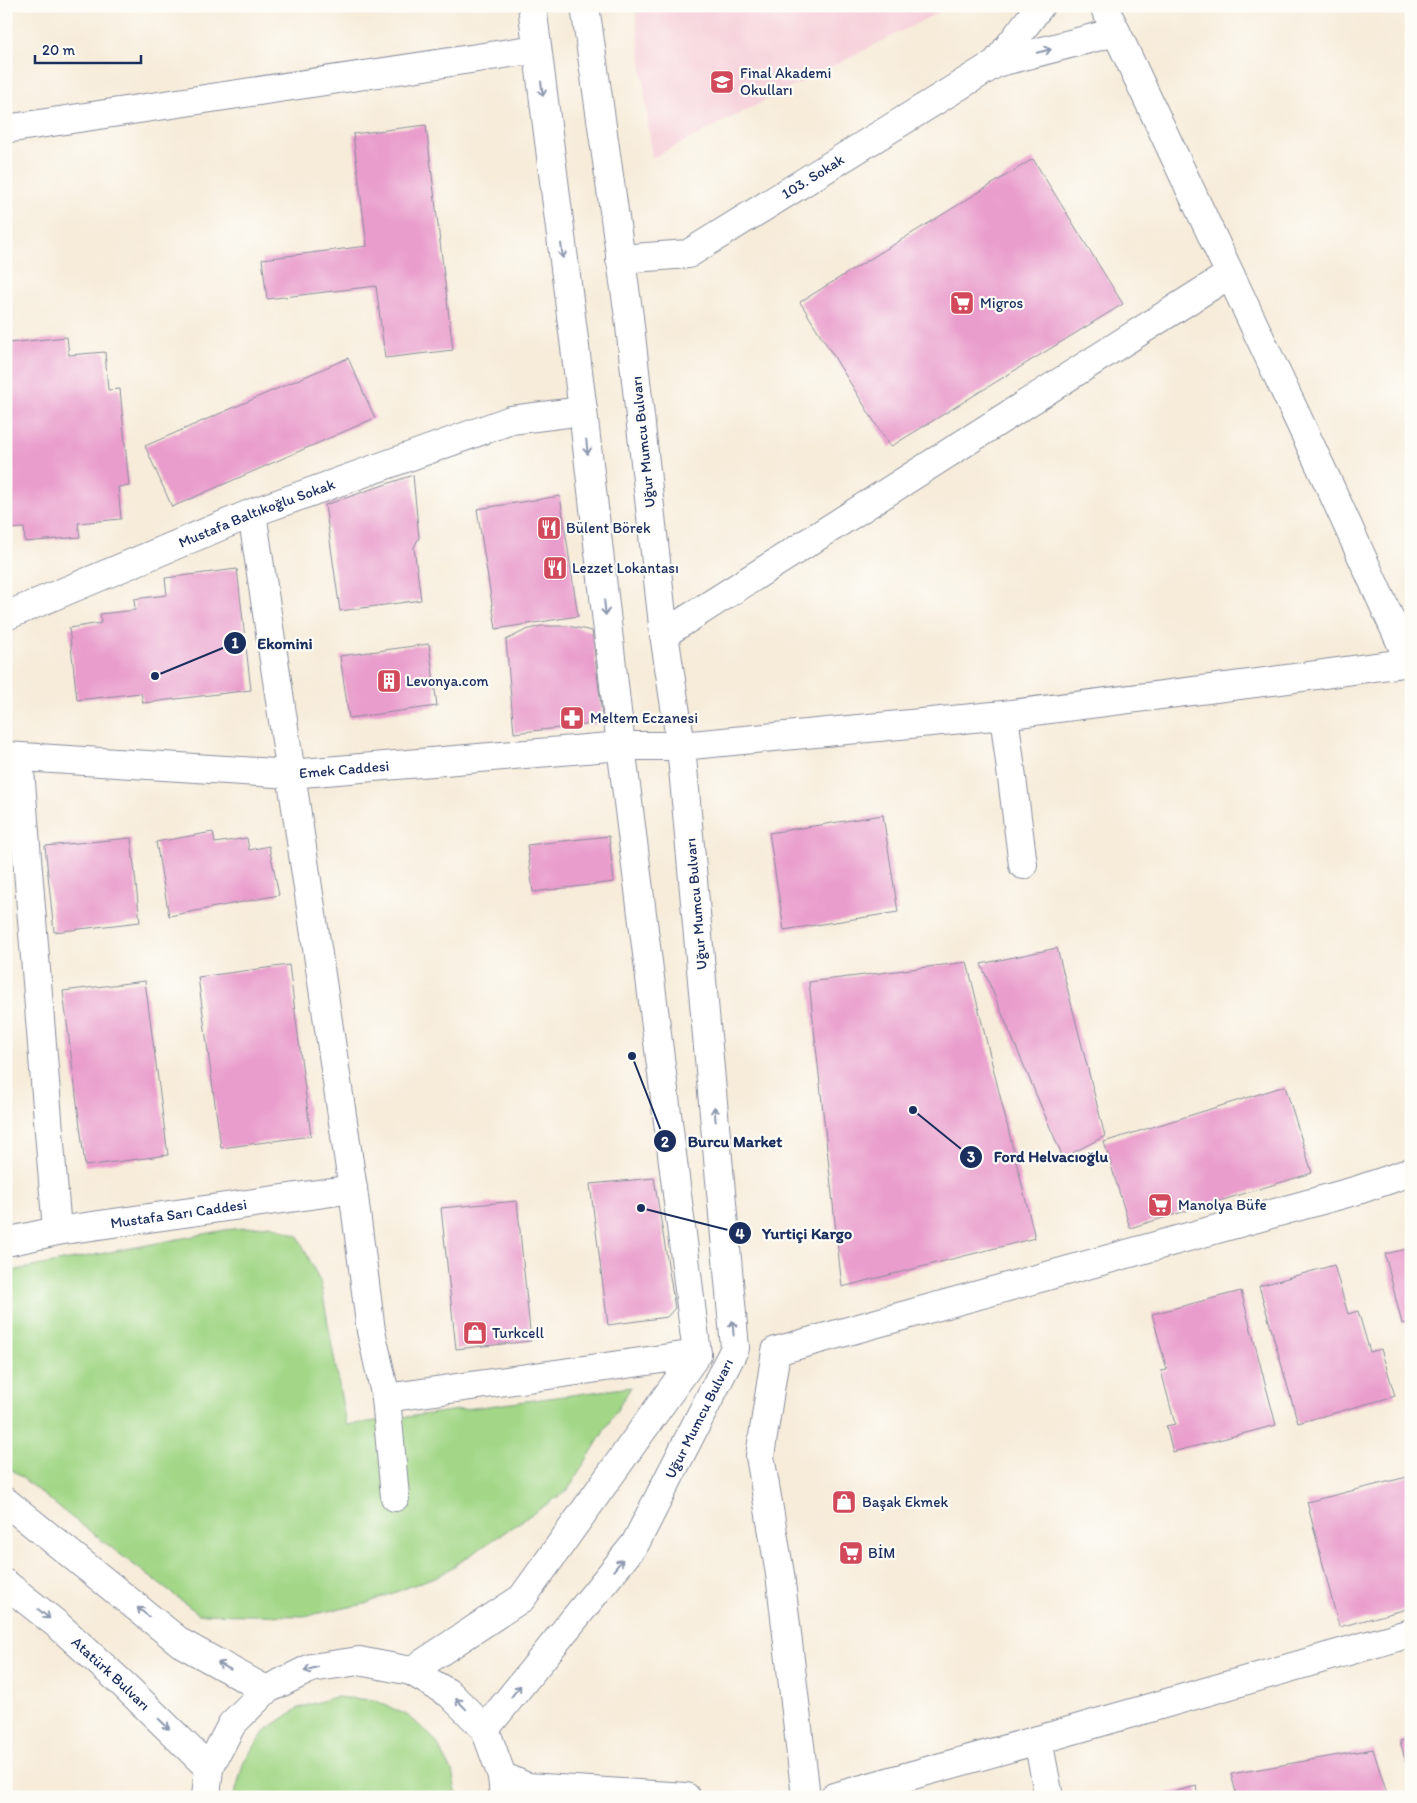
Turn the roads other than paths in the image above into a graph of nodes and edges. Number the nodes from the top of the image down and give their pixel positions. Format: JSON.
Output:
{"nodes":[{"id":1,"x":532,"y":6,"type":"edge"},
{"id":2,"x":585,"y":6,"type":"edge"},
{"id":3,"x":1040,"y":6,"type":"edge"},
{"id":4,"x":1104,"y":6,"type":"edge"},
{"id":5,"x":1116,"y":32,"type":"junction"},
{"id":6,"x":537,"y":49,"type":"junction"},
{"id":7,"x":996,"y":63,"type":"junction"},
{"id":8,"x":6,"y":129,"type":"edge"},
{"id":9,"x":620,"y":259,"type":"junction"},
{"id":10,"x":1230,"y":274,"type":"junction"},
{"id":11,"x":583,"y":411,"type":"junction"},
{"id":12,"x":252,"y":513,"type":"junction"},
{"id":13,"x":6,"y":616,"type":"edge"},
{"id":14,"x":664,"y":634,"type":"junction"},
{"id":15,"x":1410,"y":663,"type":"edge"},
{"id":16,"x":1004,"y":715,"type":"junction"},
{"id":17,"x":621,"y":746,"type":"junction"},
{"id":18,"x":681,"y":746,"type":"junction"},
{"id":19,"x":13,"y":757,"type":"edge"},
{"id":20,"x":290,"y":774,"type":"junction"},
{"id":21,"x":1023,"y":865,"type":"dead end"},
{"id":22,"x":1411,"y":1172,"type":"edge"},
{"id":23,"x":352,"y":1189,"type":"junction"},
{"id":24,"x":57,"y":1231,"type":"junction"},
{"id":25,"x":6,"y":1242,"type":"edge"},
{"id":26,"x":697,"y":1354,"type":"junction"},
{"id":27,"x":386,"y":1398,"type":"junction"},
{"id":28,"x":395,"y":1497,"type":"dead end"},
{"id":29,"x":6,"y":1502,"type":"edge"},
{"id":30,"x":6,"y":1584,"type":"edge"},
{"id":31,"x":1411,"y":1633,"type":"edge"},
{"id":32,"x":411,"y":1671,"type":"junction"},
{"id":33,"x":266,"y":1690,"type":"junction"},
{"id":34,"x":485,"y":1729,"type":"junction"},
{"id":35,"x":1038,"y":1740,"type":"junction"},
{"id":36,"x":209,"y":1768,"type":"junction"},
{"id":37,"x":503,"y":1786,"type":"edge"},
{"id":38,"x":206,"y":1797,"type":"edge"},
{"id":39,"x":686,"y":1797,"type":"edge"},
{"id":40,"x":806,"y":1797,"type":"edge"},
{"id":41,"x":834,"y":1797,"type":"edge"},
{"id":42,"x":1049,"y":1797,"type":"edge"}],
"edges":[{"from":1,"to":6,"type":"street","name":"Uğur Mumcu Bulvarı"},
{"from":2,"to":9,"type":"street","name":"Uğur Mumcu Bulvarı"},
{"from":3,"to":7,"type":"street"},
{"from":4,"to":5,"type":"street"},
{"from":7,"to":5,"type":"street","one_way":true},
{"from":5,"to":10,"type":"street"},
{"from":6,"to":8,"type":"street"},
{"from":6,"to":11,"type":"street","name":"Uğur Mumcu Bulvarı","one_way":true},
{"from":7,"to":9,"type":"street","name":"103. Sokak"},
{"from":9,"to":14,"type":"street","name":"Uğur Mumcu Bulvarı"},
{"from":10,"to":14,"type":"street"},
{"from":10,"to":15,"type":"street"},
{"from":11,"to":12,"type":"street","name":"Mustafa Baltıkoğlu Sokak"},
{"from":11,"to":17,"type":"street","name":"Uğur Mumcu Bulvarı","one_way":true},
{"from":12,"to":13,"type":"street","name":"Mustafa Baltıkoğlu Sokak"},
{"from":12,"to":20,"type":"street"},
{"from":14,"to":18,"type":"street","name":"Uğur Mumcu Bulvarı"},
{"from":15,"to":16,"type":"street","name":"Emek Caddesi"},
{"from":16,"to":18,"type":"street","name":"Emek Caddesi"},
{"from":16,"to":21,"type":"street"},
{"from":17,"to":18,"type":"street","name":"Emek Caddesi"},
{"from":17,"to":20,"type":"street","name":"Emek Caddesi"},
{"from":17,"to":26,"type":"street","name":"Uğur Mumcu Bulvarı"},
{"from":34,"to":18,"type":"street","name":"Uğur Mumcu Bulvarı","one_way":true},
{"from":19,"to":20,"type":"street","name":"Emek Caddesi"},
{"from":19,"to":24,"type":"street"},
{"from":20,"to":23,"type":"street"},
{"from":22,"to":40,"type":"street"},
{"from":23,"to":24,"type":"street","name":"Mustafa Sarı Caddesi"},
{"from":23,"to":27,"type":"street"},
{"from":24,"to":25,"type":"street","name":"Mustafa Sarı Caddesi"},
{"from":26,"to":27,"type":"street"},
{"from":26,"to":32,"type":"street","name":"Uğur Mumcu Bulvarı"},
{"from":27,"to":28,"type":"street"},
{"from":33,"to":29,"type":"street","one_way":true},
{"from":30,"to":36,"type":"street","name":"Atatürk Bulvarı","one_way":true},
{"from":31,"to":35,"type":"street"},
{"from":32,"to":33,"type":"street","one_way":true},
{"from":34,"to":32,"type":"street","one_way":true},
{"from":33,"to":36,"type":"street"},
{"from":34,"to":37,"type":"street"},
{"from":35,"to":41,"type":"street"},
{"from":35,"to":42,"type":"street"},
{"from":36,"to":38,"type":"street"},
{"from":37,"to":39,"type":"street"}]}
